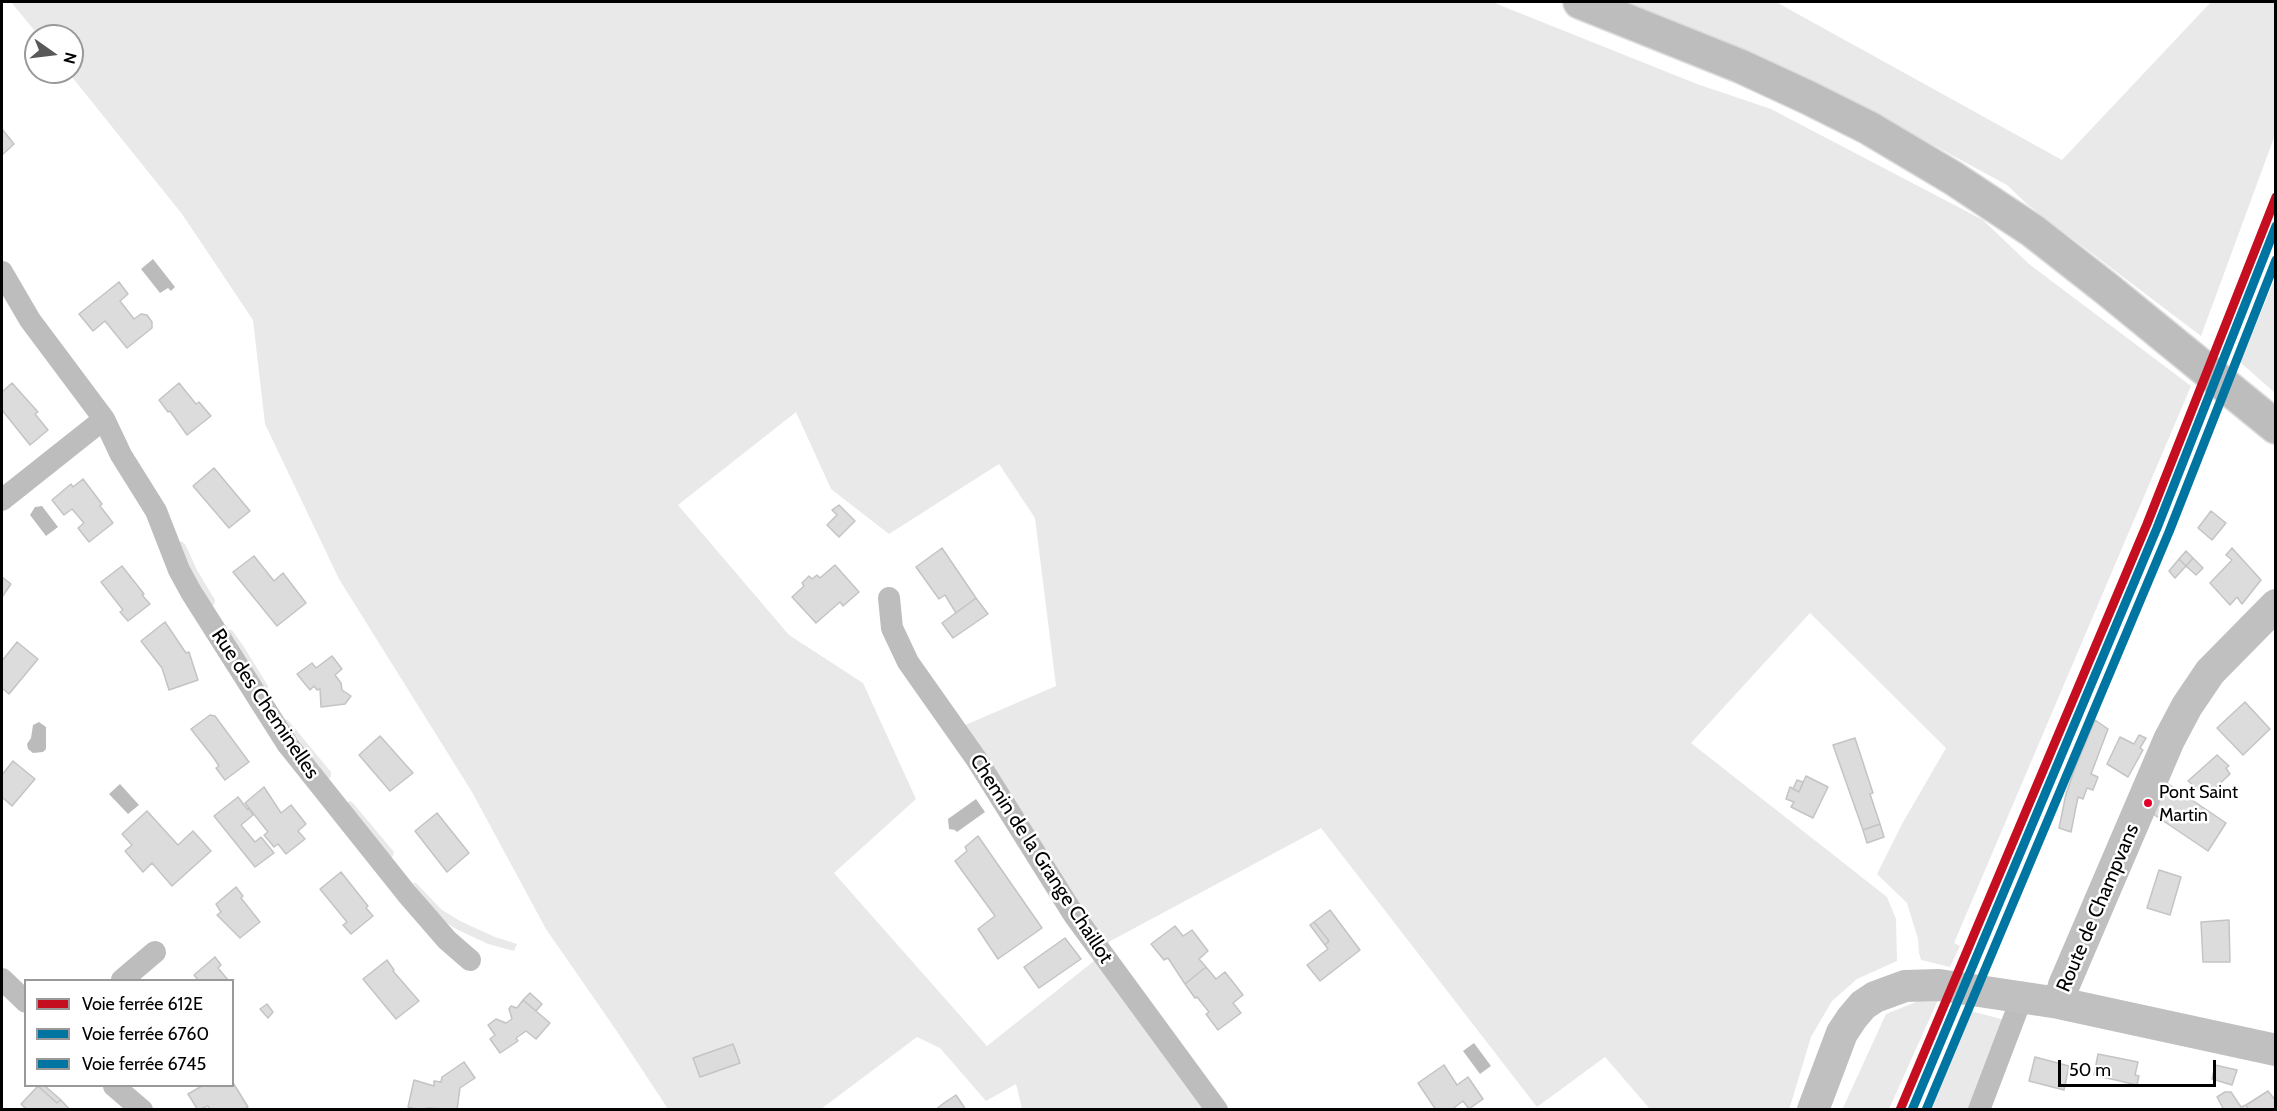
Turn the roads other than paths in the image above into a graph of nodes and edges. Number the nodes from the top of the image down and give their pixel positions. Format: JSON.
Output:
{"nodes":[{"id":1,"x":1580,"y":2,"type":"edge"},
{"id":2,"x":2,"y":272,"type":"edge"},
{"id":3,"x":104,"y":419,"type":"junction"},
{"id":4,"x":2276,"y":427,"type":"edge"},
{"id":5,"x":2,"y":500,"type":"edge"},
{"id":6,"x":889,"y":598,"type":"dead end"},
{"id":7,"x":2276,"y":605,"type":"edge"},
{"id":8,"x":155,"y":952,"type":"dead end"},
{"id":9,"x":470,"y":960,"type":"dead end"},
{"id":10,"x":2,"y":979,"type":"edge"},
{"id":11,"x":124,"y":979,"type":"edge"},
{"id":12,"x":2022,"y":997,"type":"junction"},
{"id":13,"x":24,"y":1000,"type":"edge"},
{"id":14,"x":2059,"y":1003,"type":"junction"},
{"id":15,"x":2276,"y":1050,"type":"edge"},
{"id":16,"x":115,"y":1087,"type":"edge"},
{"id":17,"x":142,"y":1110,"type":"edge"},
{"id":18,"x":1217,"y":1110,"type":"edge"},
{"id":19,"x":1813,"y":1110,"type":"edge"},
{"id":20,"x":1979,"y":1110,"type":"edge"}],
"edges":[{"from":1,"to":4,"type":"main road"},
{"from":2,"to":3,"type":"street","name":"Rue des Cheminelles"},
{"from":3,"to":5,"type":"street"},
{"from":3,"to":9,"type":"street","name":"Rue des Cheminelles"},
{"from":6,"to":18,"type":"street","name":"Chemin de la Grange Chaillot"},
{"from":7,"to":14,"type":"main road","name":"Route de Champvans"},
{"from":8,"to":11,"type":"street"},
{"from":10,"to":13,"type":"street"},
{"from":12,"to":14,"type":"main road"},
{"from":12,"to":19,"type":"main road"},
{"from":12,"to":20,"type":"street"},
{"from":14,"to":15,"type":"main road"},
{"from":16,"to":17,"type":"street"}]}
